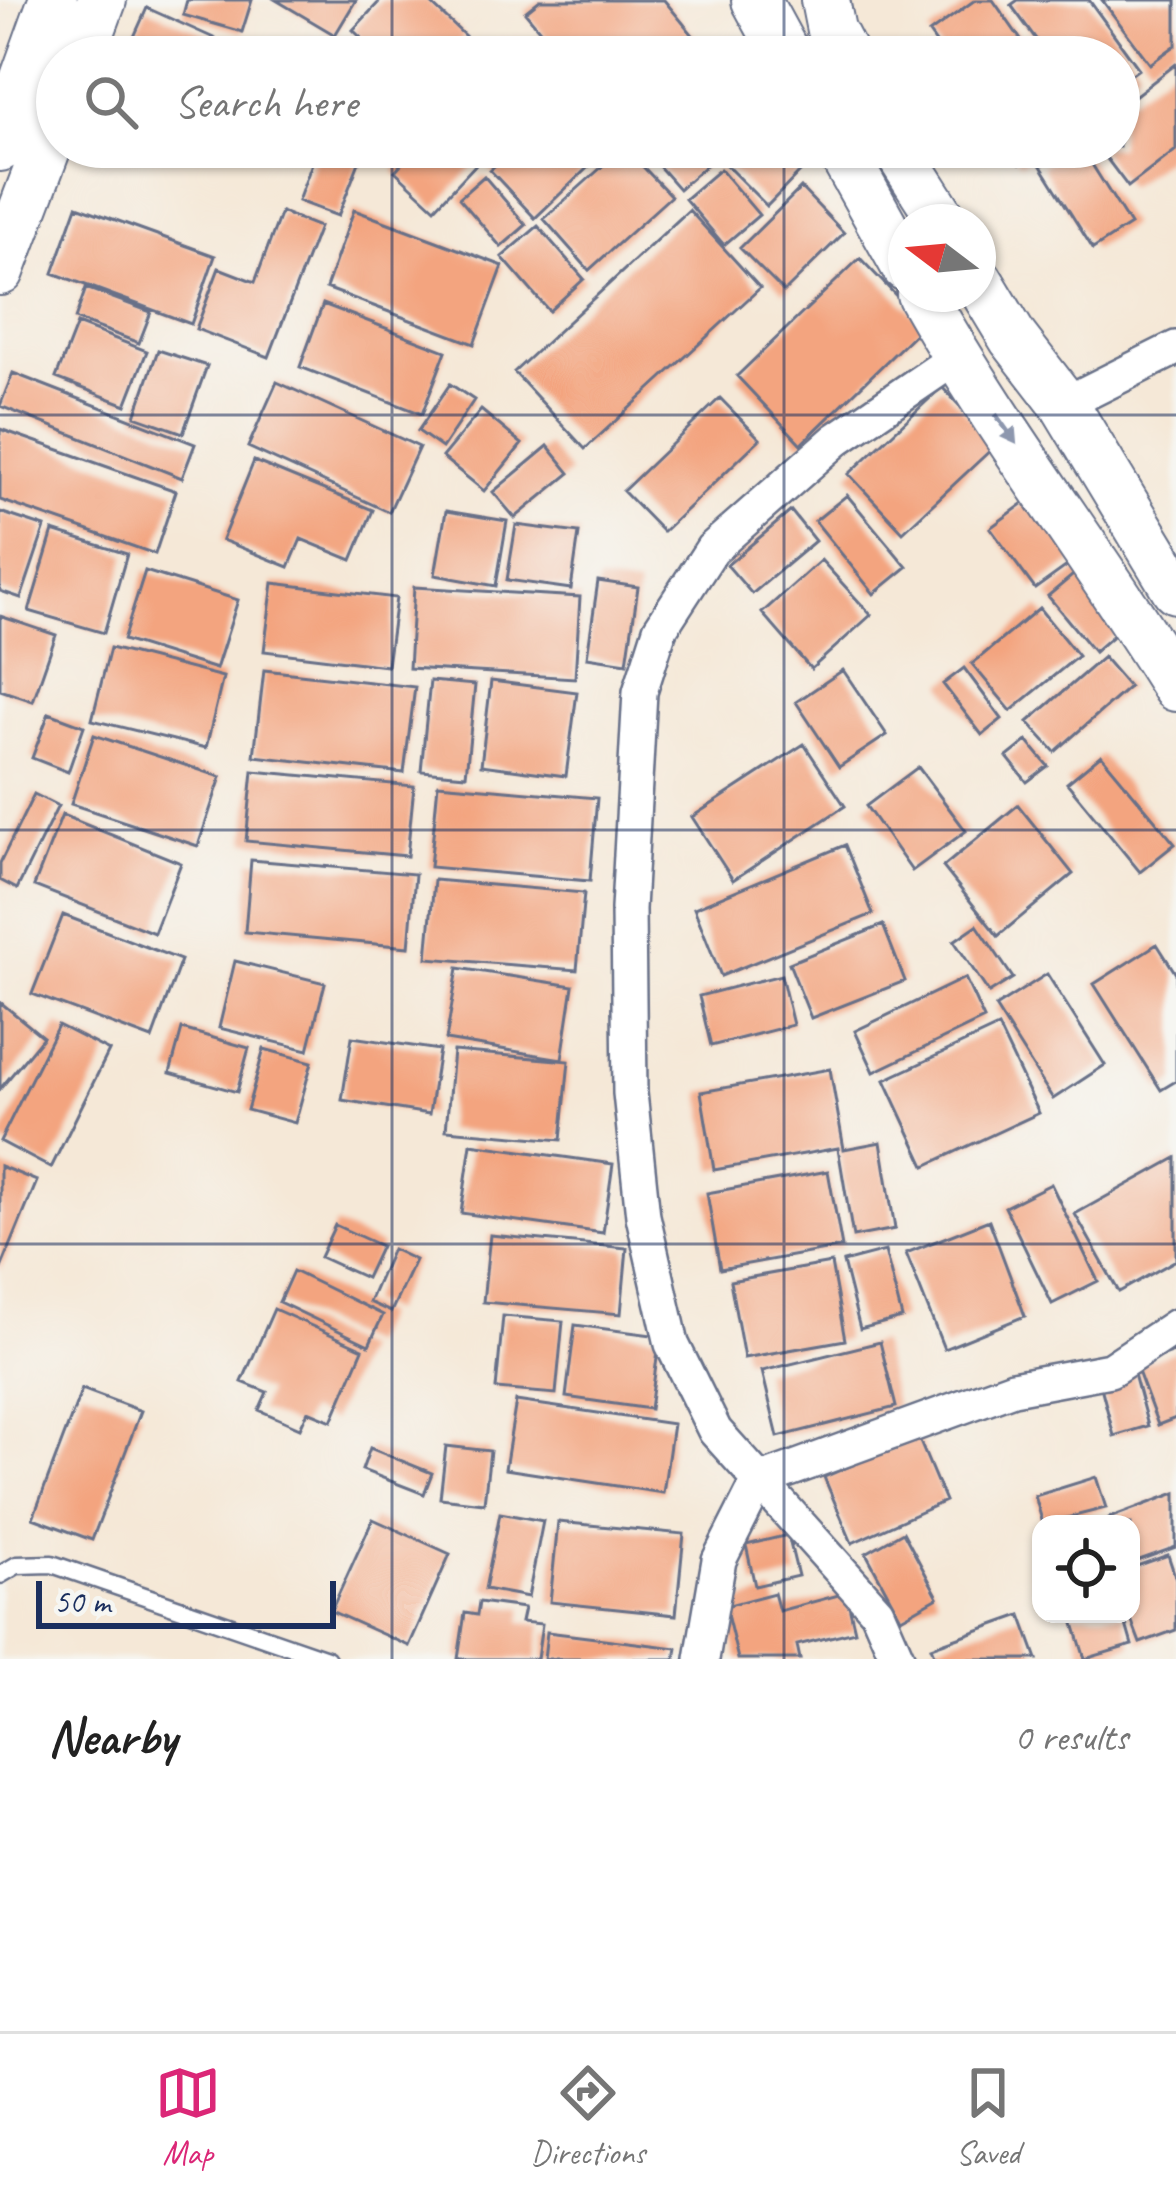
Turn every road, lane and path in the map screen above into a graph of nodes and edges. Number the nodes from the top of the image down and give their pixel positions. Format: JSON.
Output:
{"nodes":[{"id":1,"x":53,"y":0,"type":"edge"},
{"id":2,"x":102,"y":0,"type":"edge"},
{"id":3,"x":756,"y":0,"type":"edge"},
{"id":4,"x":825,"y":0,"type":"edge"},
{"id":5,"x":40,"y":36,"type":"edge"},
{"id":6,"x":89,"y":36,"type":"edge"},
{"id":7,"x":776,"y":36,"type":"edge"},
{"id":8,"x":834,"y":36,"type":"edge"},
{"id":9,"x":36,"y":47,"type":"edge"},
{"id":10,"x":0,"y":147,"type":"edge"},
{"id":11,"x":39,"y":168,"type":"edge"},
{"id":12,"x":851,"y":168,"type":"edge"},
{"id":13,"x":909,"y":168,"type":"edge"},
{"id":14,"x":932,"y":204,"type":"edge"},
{"id":15,"x":888,"y":235,"type":"edge"},
{"id":16,"x":0,"y":271,"type":"edge"},
{"id":17,"x":996,"y":310,"type":"edge"},
{"id":18,"x":931,"y":312,"type":"edge"},
{"id":19,"x":1176,"y":347,"type":"edge"},
{"id":20,"x":956,"y":357,"type":"junction"},
{"id":21,"x":1064,"y":404,"type":"junction"},
{"id":22,"x":1176,"y":589,"type":"edge"},
{"id":23,"x":1176,"y":687,"type":"edge"},
{"id":24,"x":1176,"y":1326,"type":"edge"},
{"id":25,"x":759,"y":1480,"type":"junction"},
{"id":26,"x":0,"y":1575,"type":"edge"},
{"id":27,"x":327,"y":1659,"type":"edge"},
{"id":28,"x":702,"y":1659,"type":"edge"},
{"id":29,"x":898,"y":1659,"type":"edge"}],
"edges":[{"from":1,"to":5,"type":"main road"},
{"from":2,"to":6,"type":"main road"},
{"from":3,"to":7,"type":"main road"},
{"from":4,"to":8,"type":"main road"},
{"from":9,"to":10,"type":"main road"},
{"from":11,"to":16,"type":"main road"},
{"from":12,"to":15,"type":"main road"},
{"from":13,"to":14,"type":"main road"},
{"from":17,"to":21,"type":"main road"},
{"from":18,"to":20,"type":"main road"},
{"from":19,"to":21,"type":"street"},
{"from":20,"to":23,"type":"main road","one_way":true},
{"from":20,"to":25,"type":"street"},
{"from":21,"to":22,"type":"main road"},
{"from":24,"to":25,"type":"street"},
{"from":25,"to":28,"type":"street"},
{"from":25,"to":29,"type":"street"},
{"from":26,"to":27,"type":"lane"}]}
